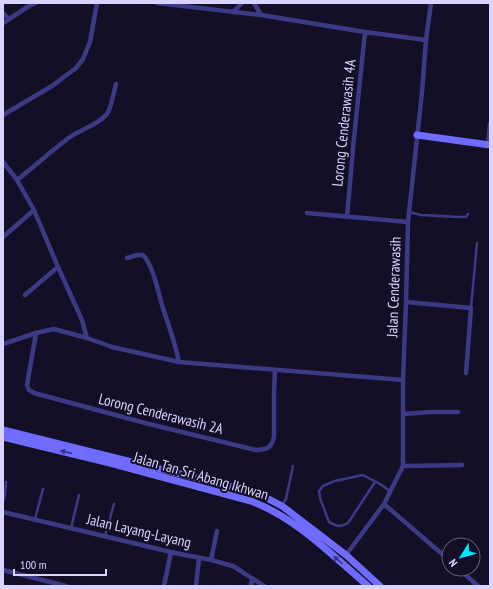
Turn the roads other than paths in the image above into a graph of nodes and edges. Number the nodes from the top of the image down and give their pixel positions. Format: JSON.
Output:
{"nodes":[{"id":1,"x":36,"y":3,"type":"edge"},
{"id":2,"x":97,"y":3,"type":"edge"},
{"id":3,"x":157,"y":3,"type":"edge"},
{"id":4,"x":242,"y":3,"type":"edge"},
{"id":5,"x":254,"y":3,"type":"edge"},
{"id":6,"x":431,"y":3,"type":"edge"},
{"id":7,"x":233,"y":12,"type":"junction"},
{"id":8,"x":3,"y":13,"type":"edge"},
{"id":9,"x":261,"y":15,"type":"junction"},
{"id":10,"x":9,"y":19,"type":"junction"},
{"id":11,"x":3,"y":23,"type":"edge"},
{"id":12,"x":365,"y":32,"type":"junction"},
{"id":13,"x":426,"y":40,"type":"junction"},
{"id":14,"x":116,"y":84,"type":"dead end"},
{"id":15,"x":3,"y":115,"type":"edge"},
{"id":16,"x":490,"y":124,"type":"edge"},
{"id":17,"x":417,"y":135,"type":"junction"},
{"id":18,"x":489,"y":145,"type":"edge"},
{"id":19,"x":3,"y":162,"type":"edge"},
{"id":20,"x":17,"y":180,"type":"junction"},
{"id":21,"x":34,"y":210,"type":"junction"},
{"id":22,"x":408,"y":212,"type":"junction"},
{"id":23,"x":307,"y":214,"type":"dead end"},
{"id":24,"x":468,"y":214,"type":"dead end"},
{"id":25,"x":347,"y":217,"type":"junction"},
{"id":26,"x":408,"y":222,"type":"junction"},
{"id":27,"x":3,"y":237,"type":"edge"},
{"id":28,"x":477,"y":243,"type":"dead end"},
{"id":29,"x":126,"y":258,"type":"dead end"},
{"id":30,"x":58,"y":267,"type":"junction"},
{"id":31,"x":25,"y":295,"type":"dead end"},
{"id":32,"x":406,"y":302,"type":"junction"},
{"id":33,"x":471,"y":308,"type":"junction"},
{"id":34,"x":36,"y":333,"type":"junction"},
{"id":35,"x":87,"y":338,"type":"junction"},
{"id":36,"x":3,"y":344,"type":"edge"},
{"id":37,"x":179,"y":362,"type":"junction"},
{"id":38,"x":275,"y":370,"type":"junction"},
{"id":39,"x":466,"y":373,"type":"dead end"},
{"id":40,"x":403,"y":380,"type":"junction"},
{"id":41,"x":458,"y":412,"type":"dead end"},
{"id":42,"x":403,"y":414,"type":"junction"},
{"id":43,"x":3,"y":430,"type":"edge"},
{"id":44,"x":3,"y":437,"type":"edge"},
{"id":45,"x":462,"y":465,"type":"dead end"},
{"id":46,"x":293,"y":466,"type":"dead end"},
{"id":47,"x":403,"y":466,"type":"junction"},
{"id":48,"x":6,"y":482,"type":"dead end"},
{"id":49,"x":375,"y":482,"type":"junction"},
{"id":50,"x":43,"y":489,"type":"dead end"},
{"id":51,"x":390,"y":491,"type":"junction"},
{"id":52,"x":79,"y":495,"type":"dead end"},
{"id":53,"x":3,"y":502,"type":"edge"},
{"id":54,"x":114,"y":504,"type":"dead end"},
{"id":55,"x":384,"y":504,"type":"junction"},
{"id":56,"x":282,"y":506,"type":"junction"},
{"id":57,"x":3,"y":512,"type":"edge"},
{"id":58,"x":35,"y":519,"type":"junction"},
{"id":59,"x":71,"y":528,"type":"junction"},
{"id":60,"x":217,"y":531,"type":"dead end"},
{"id":61,"x":105,"y":536,"type":"junction"},
{"id":62,"x":171,"y":552,"type":"junction"},
{"id":63,"x":441,"y":553,"type":"edge"},
{"id":64,"x":346,"y":555,"type":"junction"},
{"id":65,"x":198,"y":558,"type":"junction"},
{"id":66,"x":211,"y":560,"type":"junction"},
{"id":67,"x":3,"y":570,"type":"edge"},
{"id":68,"x":468,"y":577,"type":"edge"},
{"id":69,"x":252,"y":578,"type":"junction"},
{"id":70,"x":66,"y":586,"type":"edge"},
{"id":71,"x":164,"y":586,"type":"edge"},
{"id":72,"x":196,"y":586,"type":"edge"},
{"id":73,"x":251,"y":586,"type":"edge"},
{"id":74,"x":264,"y":586,"type":"edge"},
{"id":75,"x":368,"y":586,"type":"edge"},
{"id":76,"x":380,"y":586,"type":"edge"},
{"id":77,"x":478,"y":586,"type":"edge"}],
"edges":[{"from":1,"to":10,"type":"street"},
{"from":2,"to":15,"type":"street"},
{"from":3,"to":7,"type":"street"},
{"from":4,"to":7,"type":"street"},
{"from":5,"to":9,"type":"street"},
{"from":6,"to":13,"type":"street","name":"Jalan Cenderawasih"},
{"from":7,"to":9,"type":"street"},
{"from":8,"to":10,"type":"street"},
{"from":9,"to":12,"type":"street"},
{"from":10,"to":11,"type":"street"},
{"from":12,"to":13,"type":"street"},
{"from":12,"to":25,"type":"street","name":"Lorong Cenderawasih 4A"},
{"from":13,"to":17,"type":"street","name":"Jalan Cenderawasih"},
{"from":14,"to":20,"type":"street"},
{"from":16,"to":18,"type":"street"},
{"from":17,"to":18,"type":"street"},
{"from":17,"to":22,"type":"street","name":"Jalan Cenderawasih"},
{"from":19,"to":20,"type":"street"},
{"from":20,"to":21,"type":"street"},
{"from":21,"to":27,"type":"street"},
{"from":21,"to":30,"type":"street"},
{"from":22,"to":24,"type":"lane"},
{"from":22,"to":26,"type":"street","name":"Jalan Cenderawasih"},
{"from":23,"to":25,"type":"street"},
{"from":25,"to":26,"type":"street"},
{"from":26,"to":32,"type":"street","name":"Jalan Cenderawasih"},
{"from":28,"to":33,"type":"lane"},
{"from":29,"to":37,"type":"street"},
{"from":30,"to":31,"type":"street"},
{"from":30,"to":35,"type":"street"},
{"from":32,"to":33,"type":"street"},
{"from":32,"to":40,"type":"street","name":"Jalan Cenderawasih"},
{"from":33,"to":39,"type":"street"},
{"from":34,"to":35,"type":"street"},
{"from":34,"to":36,"type":"street"},
{"from":34,"to":38,"type":"street","name":"Lorong Cenderawasih 2A"},
{"from":35,"to":37,"type":"street"},
{"from":37,"to":38,"type":"street"},
{"from":38,"to":40,"type":"street"},
{"from":40,"to":42,"type":"street","name":"Jalan Cenderawasih"},
{"from":41,"to":42,"type":"street"},
{"from":42,"to":47,"type":"street","name":"Jalan Cenderawasih"},
{"from":43,"to":56,"type":"street","name":"Jalan Tan Sri Abang Ikhwan"},
{"from":75,"to":44,"type":"street","name":"Jalan Tan Sri Abang Ikhwan","one_way":true},
{"from":45,"to":47,"type":"street"},
{"from":46,"to":56,"type":"lane"},
{"from":47,"to":51,"type":"street","name":"Jalan Cenderawasih"},
{"from":48,"to":53,"type":"lane"},
{"from":49,"to":49,"type":"lane"},
{"from":49,"to":51,"type":"lane"},
{"from":50,"to":58,"type":"lane"},
{"from":51,"to":55,"type":"street","name":"Jalan Cenderawasih"},
{"from":52,"to":59,"type":"lane"},
{"from":54,"to":61,"type":"lane"},
{"from":55,"to":63,"type":"street"},
{"from":55,"to":64,"type":"street","name":"Jalan Cenderawasih"},
{"from":56,"to":64,"type":"street","name":"Jalan Tan Sri Abang Ikhwan"},
{"from":57,"to":58,"type":"street","name":"Jalan Layang-Layang"},
{"from":58,"to":59,"type":"street","name":"Jalan Layang-Layang"},
{"from":59,"to":61,"type":"street","name":"Jalan Layang-Layang"},
{"from":60,"to":66,"type":"street"},
{"from":61,"to":62,"type":"street","name":"Jalan Layang-Layang"},
{"from":62,"to":65,"type":"street","name":"Jalan Layang-Layang"},
{"from":62,"to":71,"type":"street"},
{"from":64,"to":76,"type":"street"},
{"from":65,"to":66,"type":"street","name":"Jalan Layang-Layang"},
{"from":65,"to":72,"type":"street"},
{"from":66,"to":69,"type":"street","name":"Jalan Layang-Layang"},
{"from":67,"to":70,"type":"street"},
{"from":68,"to":77,"type":"street"},
{"from":69,"to":73,"type":"street"},
{"from":69,"to":74,"type":"street","name":"Jalan Layang-Layang"}]}
